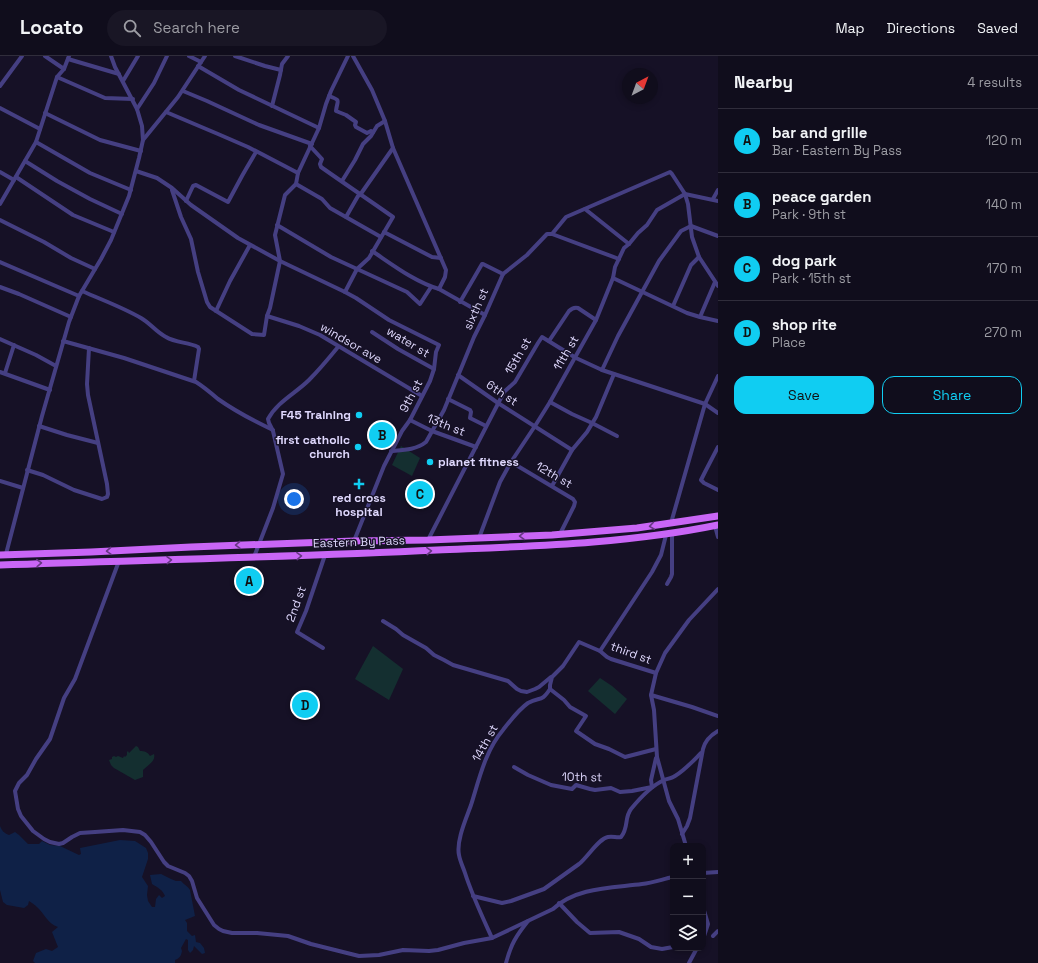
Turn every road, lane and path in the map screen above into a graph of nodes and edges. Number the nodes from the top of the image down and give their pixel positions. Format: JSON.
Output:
{"nodes":[{"id":1,"x":22,"y":56,"type":"edge"},
{"id":2,"x":45,"y":56,"type":"edge"},
{"id":3,"x":111,"y":56,"type":"edge"},
{"id":4,"x":138,"y":56,"type":"edge"},
{"id":5,"x":167,"y":56,"type":"edge"},
{"id":6,"x":189,"y":56,"type":"edge"},
{"id":7,"x":206,"y":56,"type":"edge"},
{"id":8,"x":235,"y":56,"type":"edge"},
{"id":9,"x":282,"y":56,"type":"edge"},
{"id":10,"x":288,"y":56,"type":"edge"},
{"id":11,"x":348,"y":56,"type":"edge"},
{"id":12,"x":353,"y":56,"type":"edge"},
{"id":13,"x":69,"y":58,"type":"edge"},
{"id":14,"x":200,"y":64,"type":"junction"},
{"id":15,"x":282,"y":64,"type":"junction"},
{"id":16,"x":64,"y":68,"type":"junction"},
{"id":17,"x":281,"y":70,"type":"junction"},
{"id":18,"x":119,"y":74,"type":"junction"},
{"id":19,"x":57,"y":77,"type":"junction"},
{"id":20,"x":123,"y":81,"type":"junction"},
{"id":21,"x":0,"y":86,"type":"edge"},
{"id":22,"x":182,"y":91,"type":"junction"},
{"id":23,"x":329,"y":96,"type":"junction"},
{"id":24,"x":133,"y":99,"type":"junction"},
{"id":25,"x":272,"y":106,"type":"junction"},
{"id":26,"x":0,"y":108,"type":"edge"},
{"id":27,"x":137,"y":109,"type":"junction"},
{"id":28,"x":166,"y":112,"type":"junction"},
{"id":29,"x":45,"y":113,"type":"junction"},
{"id":30,"x":385,"y":121,"type":"junction"},
{"id":31,"x":319,"y":128,"type":"junction"},
{"id":32,"x":40,"y":129,"type":"junction"},
{"id":33,"x":374,"y":132,"type":"junction"},
{"id":34,"x":143,"y":140,"type":"junction"},
{"id":35,"x":36,"y":142,"type":"junction"},
{"id":36,"x":311,"y":145,"type":"junction"},
{"id":37,"x":393,"y":148,"type":"junction"},
{"id":38,"x":141,"y":151,"type":"junction"},
{"id":39,"x":256,"y":152,"type":"junction"},
{"id":40,"x":25,"y":161,"type":"junction"},
{"id":41,"x":136,"y":171,"type":"junction"},
{"id":42,"x":0,"y":172,"type":"edge"},
{"id":43,"x":298,"y":174,"type":"junction"},
{"id":44,"x":15,"y":178,"type":"junction"},
{"id":45,"x":342,"y":181,"type":"junction"},
{"id":46,"x":296,"y":184,"type":"junction"},
{"id":47,"x":172,"y":188,"type":"junction"},
{"id":48,"x":131,"y":190,"type":"junction"},
{"id":49,"x":718,"y":190,"type":"edge"},
{"id":50,"x":685,"y":194,"type":"junction"},
{"id":51,"x":360,"y":195,"type":"junction"},
{"id":52,"x":712,"y":199,"type":"junction"},
{"id":53,"x":186,"y":201,"type":"junction"},
{"id":54,"x":718,"y":201,"type":"edge"},
{"id":55,"x":0,"y":204,"type":"edge"},
{"id":56,"x":585,"y":209,"type":"junction"},
{"id":57,"x":122,"y":214,"type":"junction"},
{"id":58,"x":346,"y":218,"type":"junction"},
{"id":59,"x":0,"y":220,"type":"edge"},
{"id":60,"x":277,"y":225,"type":"junction"},
{"id":61,"x":691,"y":226,"type":"junction"},
{"id":62,"x":114,"y":232,"type":"junction"},
{"id":63,"x":384,"y":232,"type":"junction"},
{"id":64,"x":552,"y":234,"type":"junction"},
{"id":65,"x":718,"y":236,"type":"edge"},
{"id":66,"x":381,"y":237,"type":"junction"},
{"id":67,"x":629,"y":244,"type":"junction"},
{"id":68,"x":250,"y":245,"type":"junction"},
{"id":69,"x":372,"y":251,"type":"junction"},
{"id":70,"x":699,"y":257,"type":"junction"},
{"id":71,"x":440,"y":258,"type":"junction"},
{"id":72,"x":619,"y":259,"type":"junction"},
{"id":73,"x":280,"y":261,"type":"junction"},
{"id":74,"x":0,"y":262,"type":"edge"},
{"id":75,"x":95,"y":269,"type":"junction"},
{"id":76,"x":357,"y":269,"type":"junction"},
{"id":77,"x":503,"y":274,"type":"junction"},
{"id":78,"x":613,"y":278,"type":"junction"},
{"id":79,"x":715,"y":282,"type":"junction"},
{"id":80,"x":718,"y":286,"type":"edge"},
{"id":81,"x":0,"y":287,"type":"edge"},
{"id":82,"x":431,"y":287,"type":"junction"},
{"id":83,"x":439,"y":289,"type":"junction"},
{"id":84,"x":82,"y":290,"type":"junction"},
{"id":85,"x":345,"y":292,"type":"junction"},
{"id":86,"x":643,"y":292,"type":"junction"},
{"id":87,"x":79,"y":296,"type":"junction"},
{"id":88,"x":460,"y":302,"type":"junction"},
{"id":89,"x":673,"y":306,"type":"junction"},
{"id":90,"x":216,"y":311,"type":"junction"},
{"id":91,"x":267,"y":316,"type":"junction"},
{"id":92,"x":485,"y":316,"type":"junction"},
{"id":93,"x":72,"y":317,"type":"junction"},
{"id":94,"x":700,"y":317,"type":"junction"},
{"id":95,"x":596,"y":320,"type":"junction"},
{"id":96,"x":718,"y":321,"type":"edge"},
{"id":97,"x":372,"y":332,"type":"dead end"},
{"id":98,"x":0,"y":339,"type":"edge"},
{"id":99,"x":64,"y":341,"type":"junction"},
{"id":100,"x":549,"y":341,"type":"junction"},
{"id":101,"x":14,"y":345,"type":"junction"},
{"id":102,"x":338,"y":347,"type":"junction"},
{"id":103,"x":89,"y":348,"type":"junction"},
{"id":104,"x":575,"y":357,"type":"junction"},
{"id":105,"x":56,"y":366,"type":"junction"},
{"id":106,"x":434,"y":369,"type":"junction"},
{"id":107,"x":602,"y":370,"type":"junction"},
{"id":108,"x":2,"y":372,"type":"edge"},
{"id":109,"x":614,"y":374,"type":"junction"},
{"id":110,"x":458,"y":375,"type":"junction"},
{"id":111,"x":718,"y":376,"type":"edge"},
{"id":112,"x":194,"y":382,"type":"junction"},
{"id":113,"x":50,"y":390,"type":"junction"},
{"id":114,"x":422,"y":396,"type":"junction"},
{"id":115,"x":448,"y":399,"type":"junction"},
{"id":116,"x":550,"y":402,"type":"junction"},
{"id":117,"x":498,"y":403,"type":"junction"},
{"id":118,"x":705,"y":404,"type":"junction"},
{"id":119,"x":718,"y":413,"type":"edge"},
{"id":120,"x":410,"y":420,"type":"junction"},
{"id":121,"x":592,"y":423,"type":"junction"},
{"id":122,"x":39,"y":426,"type":"junction"},
{"id":123,"x":486,"y":426,"type":"junction"},
{"id":124,"x":535,"y":426,"type":"junction"},
{"id":125,"x":273,"y":431,"type":"junction"},
{"id":126,"x":432,"y":431,"type":"junction"},
{"id":127,"x":617,"y":436,"type":"dead end"},
{"id":128,"x":98,"y":443,"type":"junction"},
{"id":129,"x":476,"y":447,"type":"junction"},
{"id":130,"x":718,"y":447,"type":"edge"},
{"id":131,"x":572,"y":450,"type":"junction"},
{"id":132,"x":391,"y":451,"type":"junction"},
{"id":133,"x":511,"y":462,"type":"junction"},
{"id":134,"x":28,"y":470,"type":"junction"},
{"id":135,"x":0,"y":481,"type":"edge"},
{"id":136,"x":552,"y":486,"type":"junction"},
{"id":137,"x":23,"y":488,"type":"junction"},
{"id":138,"x":718,"y":490,"type":"edge"},
{"id":139,"x":718,"y":516,"type":"edge"},
{"id":140,"x":671,"y":523,"type":"junction"},
{"id":141,"x":716,"y":526,"type":"edge"},
{"id":142,"x":560,"y":534,"type":"junction"},
{"id":143,"x":669,"y":534,"type":"junction"},
{"id":144,"x":718,"y":537,"type":"edge"},
{"id":145,"x":479,"y":538,"type":"junction"},
{"id":146,"x":428,"y":540,"type":"junction"},
{"id":147,"x":354,"y":541,"type":"junction"},
{"id":148,"x":258,"y":545,"type":"junction"},
{"id":149,"x":3,"y":554,"type":"edge"},
{"id":150,"x":325,"y":555,"type":"junction"},
{"id":151,"x":254,"y":557,"type":"junction"},
{"id":152,"x":119,"y":561,"type":"junction"},
{"id":153,"x":0,"y":565,"type":"edge"},
{"id":154,"x":667,"y":584,"type":"dead end"},
{"id":155,"x":718,"y":589,"type":"edge"},
{"id":156,"x":383,"y":622,"type":"dead end"},
{"id":157,"x":323,"y":648,"type":"dead end"},
{"id":158,"x":600,"y":651,"type":"junction"},
{"id":159,"x":656,"y":673,"type":"junction"},
{"id":160,"x":552,"y":677,"type":"junction"},
{"id":161,"x":550,"y":689,"type":"junction"},
{"id":162,"x":651,"y":695,"type":"junction"},
{"id":163,"x":718,"y":716,"type":"edge"},
{"id":164,"x":718,"y":731,"type":"edge"},
{"id":165,"x":656,"y":749,"type":"junction"},
{"id":166,"x":701,"y":754,"type":"junction"},
{"id":167,"x":657,"y":757,"type":"junction"},
{"id":168,"x":514,"y":767,"type":"dead end"},
{"id":169,"x":663,"y":781,"type":"junction"},
{"id":170,"x":652,"y":787,"type":"junction"},
{"id":171,"x":682,"y":834,"type":"junction"},
{"id":172,"x":685,"y":843,"type":"edge"},
{"id":173,"x":718,"y":872,"type":"edge"},
{"id":174,"x":706,"y":873,"type":"edge"},
{"id":175,"x":670,"y":878,"type":"edge"},
{"id":176,"x":473,"y":896,"type":"junction"},
{"id":177,"x":559,"y":903,"type":"junction"},
{"id":178,"x":706,"y":917,"type":"edge"},
{"id":179,"x":530,"y":920,"type":"junction"},
{"id":180,"x":706,"y":930,"type":"edge"},
{"id":181,"x":718,"y":931,"type":"edge"},
{"id":182,"x":713,"y":936,"type":"dead end"},
{"id":183,"x":492,"y":938,"type":"junction"},
{"id":184,"x":670,"y":948,"type":"edge"},
{"id":185,"x":695,"y":951,"type":"edge"},
{"id":186,"x":506,"y":963,"type":"edge"},
{"id":187,"x":689,"y":963,"type":"edge"}],
"edges":[{"from":1,"to":21,"type":"street"},
{"from":2,"to":16,"type":"street"},
{"from":3,"to":18,"type":"street"},
{"from":4,"to":20,"type":"street"},
{"from":5,"to":27,"type":"street"},
{"from":6,"to":14,"type":"street"},
{"from":7,"to":14,"type":"street"},
{"from":8,"to":17,"type":"street"},
{"from":9,"to":15,"type":"street"},
{"from":10,"to":15,"type":"street"},
{"from":11,"to":23,"type":"street"},
{"from":12,"to":30,"type":"street"},
{"from":13,"to":16,"type":"street"},
{"from":13,"to":18,"type":"street"},
{"from":14,"to":22,"type":"street"},
{"from":14,"to":25,"type":"street"},
{"from":15,"to":17,"type":"street"},
{"from":16,"to":19,"type":"street"},
{"from":17,"to":25,"type":"street"},
{"from":18,"to":20,"type":"street"},
{"from":19,"to":24,"type":"street"},
{"from":19,"to":29,"type":"street"},
{"from":20,"to":24,"type":"street"},
{"from":22,"to":28,"type":"street"},
{"from":22,"to":36,"type":"street"},
{"from":23,"to":31,"type":"street"},
{"from":23,"to":33,"type":"street"},
{"from":24,"to":27,"type":"street"},
{"from":25,"to":31,"type":"street"},
{"from":26,"to":32,"type":"street"},
{"from":27,"to":34,"type":"street"},
{"from":28,"to":34,"type":"street"},
{"from":28,"to":39,"type":"street"},
{"from":29,"to":32,"type":"street"},
{"from":29,"to":38,"type":"street"},
{"from":30,"to":33,"type":"street"},
{"from":30,"to":37,"type":"street"},
{"from":31,"to":36,"type":"street"},
{"from":32,"to":35,"type":"street"},
{"from":33,"to":45,"type":"street"},
{"from":34,"to":38,"type":"street"},
{"from":35,"to":40,"type":"street"},
{"from":35,"to":48,"type":"street"},
{"from":36,"to":43,"type":"street"},
{"from":36,"to":45,"type":"street"},
{"from":37,"to":51,"type":"street"},
{"from":37,"to":71,"type":"street"},
{"from":38,"to":41,"type":"street"},
{"from":39,"to":43,"type":"street"},
{"from":39,"to":53,"type":"street"},
{"from":40,"to":44,"type":"street"},
{"from":40,"to":57,"type":"street"},
{"from":41,"to":47,"type":"street"},
{"from":41,"to":48,"type":"street"},
{"from":42,"to":44,"type":"street"},
{"from":43,"to":46,"type":"street"},
{"from":44,"to":55,"type":"street"},
{"from":44,"to":62,"type":"street"},
{"from":45,"to":51,"type":"street"},
{"from":46,"to":58,"type":"street"},
{"from":46,"to":60,"type":"street"},
{"from":47,"to":53,"type":"street"},
{"from":47,"to":90,"type":"street"},
{"from":48,"to":57,"type":"street"},
{"from":49,"to":52,"type":"street"},
{"from":50,"to":52,"type":"street"},
{"from":50,"to":56,"type":"street","name":"sixth st"},
{"from":50,"to":61,"type":"street"},
{"from":50,"to":67,"type":"street","name":"11th st"},
{"from":51,"to":58,"type":"street"},
{"from":51,"to":63,"type":"street"},
{"from":52,"to":54,"type":"street"},
{"from":53,"to":68,"type":"street"},
{"from":56,"to":64,"type":"street","name":"sixth st"},
{"from":56,"to":67,"type":"street"},
{"from":57,"to":62,"type":"street"},
{"from":58,"to":66,"type":"street"},
{"from":59,"to":75,"type":"street"},
{"from":60,"to":73,"type":"street"},
{"from":60,"to":76,"type":"street"},
{"from":61,"to":65,"type":"street"},
{"from":61,"to":70,"type":"street"},
{"from":61,"to":86,"type":"street"},
{"from":62,"to":75,"type":"street"},
{"from":63,"to":66,"type":"street"},
{"from":63,"to":71,"type":"street"},
{"from":64,"to":72,"type":"street"},
{"from":64,"to":77,"type":"street","name":"sixth st"},
{"from":66,"to":69,"type":"street"},
{"from":67,"to":72,"type":"street","name":"11th st"},
{"from":68,"to":73,"type":"street"},
{"from":68,"to":90,"type":"street"},
{"from":69,"to":76,"type":"street"},
{"from":69,"to":82,"type":"street"},
{"from":70,"to":79,"type":"street"},
{"from":70,"to":89,"type":"street"},
{"from":71,"to":83,"type":"street"},
{"from":72,"to":78,"type":"street","name":"11th st"},
{"from":73,"to":85,"type":"street"},
{"from":73,"to":91,"type":"street"},
{"from":74,"to":87,"type":"street"},
{"from":75,"to":84,"type":"street"},
{"from":76,"to":82,"type":"street"},
{"from":76,"to":85,"type":"street"},
{"from":77,"to":88,"type":"street"},
{"from":77,"to":92,"type":"street","name":"sixth st"},
{"from":78,"to":86,"type":"street"},
{"from":78,"to":95,"type":"street","name":"11th st"},
{"from":79,"to":80,"type":"street"},
{"from":79,"to":94,"type":"street"},
{"from":81,"to":93,"type":"street"},
{"from":82,"to":83,"type":"street"},
{"from":83,"to":88,"type":"street"},
{"from":84,"to":87,"type":"street"},
{"from":84,"to":112,"type":"street"},
{"from":85,"to":106,"type":"street","name":"9th st"},
{"from":86,"to":89,"type":"street"},
{"from":86,"to":107,"type":"street"},
{"from":87,"to":93,"type":"street"},
{"from":88,"to":92,"type":"street"},
{"from":89,"to":94,"type":"street"},
{"from":90,"to":91,"type":"street"},
{"from":91,"to":102,"type":"street","name":"windsor ave"},
{"from":92,"to":110,"type":"street","name":"sixth st"},
{"from":93,"to":99,"type":"street"},
{"from":94,"to":96,"type":"street"},
{"from":95,"to":100,"type":"street"},
{"from":95,"to":104,"type":"street","name":"11th st"},
{"from":97,"to":106,"type":"street","name":"water st"},
{"from":98,"to":101,"type":"street"},
{"from":99,"to":103,"type":"street"},
{"from":99,"to":105,"type":"street"},
{"from":100,"to":104,"type":"street","name":"15th st"},
{"from":100,"to":117,"type":"street","name":"15th st"},
{"from":101,"to":105,"type":"street"},
{"from":101,"to":108,"type":"street"},
{"from":102,"to":114,"type":"street","name":"windsor ave"},
{"from":102,"to":125,"type":"street"},
{"from":103,"to":112,"type":"street"},
{"from":103,"to":128,"type":"street"},
{"from":104,"to":107,"type":"street","name":"15th st"},
{"from":104,"to":116,"type":"street","name":"11th st"},
{"from":105,"to":113,"type":"street"},
{"from":106,"to":114,"type":"street","name":"9th st"},
{"from":107,"to":109,"type":"street","name":"15th st"},
{"from":108,"to":113,"type":"street"},
{"from":109,"to":118,"type":"street","name":"15th st"},
{"from":109,"to":121,"type":"street"},
{"from":110,"to":115,"type":"street","name":"sixth st"},
{"from":110,"to":117,"type":"street","name":"6th st"},
{"from":111,"to":118,"type":"street"},
{"from":112,"to":125,"type":"street"},
{"from":113,"to":122,"type":"street"},
{"from":114,"to":120,"type":"street","name":"9th st"},
{"from":115,"to":123,"type":"street"},
{"from":115,"to":126,"type":"street","name":"sixth st"},
{"from":116,"to":121,"type":"street"},
{"from":116,"to":124,"type":"street","name":"11th st"},
{"from":117,"to":123,"type":"street","name":"15th st"},
{"from":117,"to":124,"type":"street","name":"6th st"},
{"from":118,"to":119,"type":"street","name":"15th st"},
{"from":118,"to":140,"type":"street"},
{"from":120,"to":126,"type":"street","name":"13th st"},
{"from":120,"to":132,"type":"street","name":"9th st"},
{"from":121,"to":127,"type":"street"},
{"from":121,"to":131,"type":"street"},
{"from":122,"to":128,"type":"street"},
{"from":122,"to":134,"type":"street"},
{"from":123,"to":129,"type":"street","name":"15th st"},
{"from":124,"to":131,"type":"street","name":"6th st"},
{"from":124,"to":133,"type":"street","name":"11th st"},
{"from":125,"to":148,"type":"street"},
{"from":126,"to":129,"type":"street","name":"13th st"},
{"from":126,"to":132,"type":"street","name":"sixth st"},
{"from":128,"to":134,"type":"street"},
{"from":129,"to":146,"type":"street","name":"15th st"},
{"from":130,"to":138,"type":"street"},
{"from":131,"to":136,"type":"street"},
{"from":132,"to":147,"type":"street","name":"9th st"},
{"from":133,"to":136,"type":"street","name":"12th st"},
{"from":133,"to":145,"type":"street","name":"11th st"},
{"from":134,"to":137,"type":"street"},
{"from":135,"to":137,"type":"street"},
{"from":136,"to":142,"type":"street","name":"12th st"},
{"from":137,"to":149,"type":"street"},
{"from":139,"to":140,"type":"main road","name":"Eastern By Pass"},
{"from":140,"to":142,"type":"main road","name":"Eastern By Pass","one_way":true},
{"from":141,"to":143,"type":"main road","name":"Eastern By Pass"},
{"from":141,"to":144,"type":"street"},
{"from":142,"to":145,"type":"main road","name":"Eastern By Pass","one_way":true},
{"from":150,"to":143,"type":"main road","name":"Eastern By Pass","one_way":true},
{"from":143,"to":154,"type":"street"},
{"from":143,"to":158,"type":"street"},
{"from":145,"to":146,"type":"main road","name":"Eastern By Pass"},
{"from":146,"to":147,"type":"main road","name":"Eastern By Pass"},
{"from":147,"to":148,"type":"main road","name":"Eastern By Pass"},
{"from":148,"to":149,"type":"main road","name":"Eastern By Pass","one_way":true},
{"from":148,"to":151,"type":"street"},
{"from":151,"to":150,"type":"main road","name":"Eastern By Pass","one_way":true},
{"from":150,"to":157,"type":"street","name":"2nd st"},
{"from":152,"to":151,"type":"main road","name":"Eastern By Pass","one_way":true},
{"from":153,"to":152,"type":"main road","name":"Eastern By Pass","one_way":true},
{"from":152,"to":183,"type":"street"},
{"from":155,"to":159,"type":"street"},
{"from":156,"to":160,"type":"street"},
{"from":158,"to":159,"type":"street","name":"third st"},
{"from":158,"to":160,"type":"street"},
{"from":159,"to":162,"type":"street"},
{"from":160,"to":161,"type":"street"},
{"from":161,"to":165,"type":"street"},
{"from":161,"to":176,"type":"street","name":"14th st"},
{"from":162,"to":163,"type":"street"},
{"from":162,"to":165,"type":"street"},
{"from":164,"to":166,"type":"street"},
{"from":165,"to":167,"type":"street"},
{"from":166,"to":169,"type":"street"},
{"from":166,"to":171,"type":"street"},
{"from":167,"to":169,"type":"street"},
{"from":167,"to":170,"type":"street"},
{"from":168,"to":170,"type":"street","name":"10th st"},
{"from":169,"to":170,"type":"street"},
{"from":169,"to":171,"type":"street"},
{"from":170,"to":176,"type":"street"},
{"from":171,"to":172,"type":"street"},
{"from":173,"to":174,"type":"street"},
{"from":175,"to":177,"type":"street"},
{"from":176,"to":183,"type":"street","name":"14th st"},
{"from":177,"to":179,"type":"street"},
{"from":177,"to":184,"type":"street"},
{"from":178,"to":180,"type":"street"},
{"from":179,"to":183,"type":"street"},
{"from":179,"to":186,"type":"street"},
{"from":181,"to":182,"type":"street"},
{"from":185,"to":187,"type":"street"}]}
